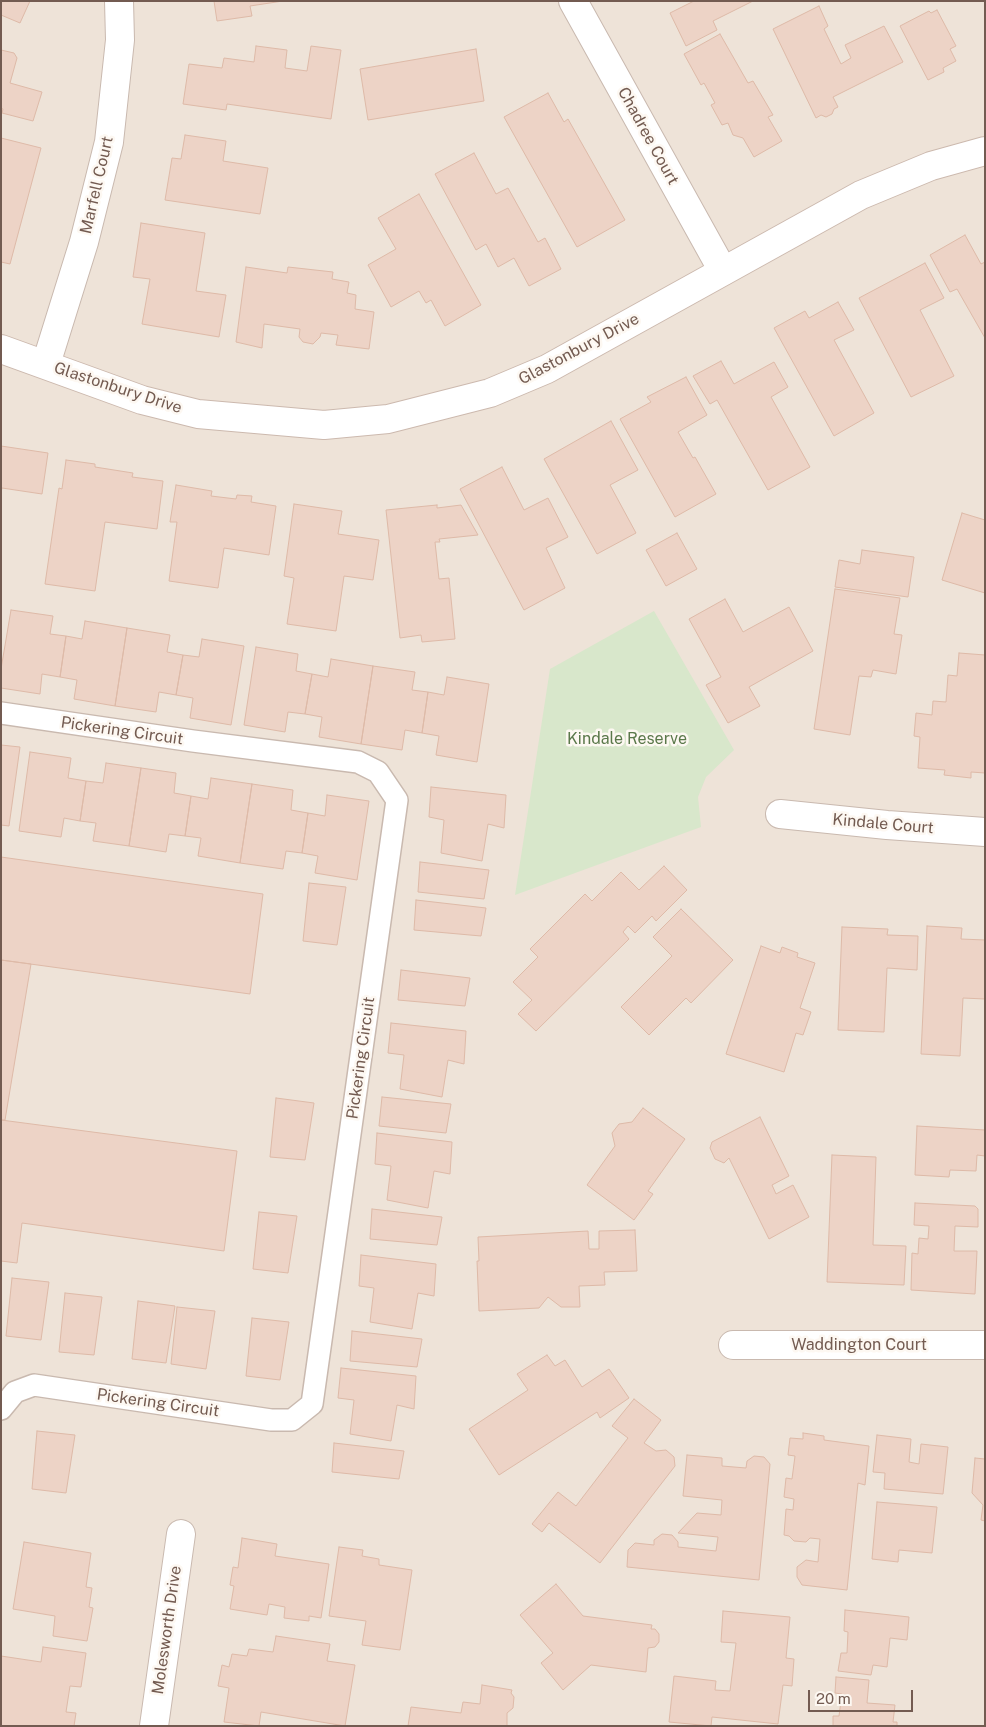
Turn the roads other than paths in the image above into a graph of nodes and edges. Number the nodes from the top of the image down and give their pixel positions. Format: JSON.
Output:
{"nodes":[{"id":1,"x":119,"y":1,"type":"edge"},
{"id":2,"x":573,"y":1,"type":"edge"},
{"id":3,"x":985,"y":151,"type":"edge"},
{"id":4,"x":723,"y":271,"type":"junction"},
{"id":5,"x":1,"y":349,"type":"edge"},
{"id":6,"x":46,"y":364,"type":"junction"},
{"id":7,"x":1,"y":713,"type":"edge"},
{"id":8,"x":780,"y":814,"type":"dead end"},
{"id":9,"x":985,"y":832,"type":"edge"},
{"id":10,"x":734,"y":1345,"type":"dead end"},
{"id":11,"x":985,"y":1345,"type":"edge"},
{"id":12,"x":1,"y":1409,"type":"edge"},
{"id":13,"x":181,"y":1534,"type":"dead end"},
{"id":14,"x":154,"y":1726,"type":"edge"}],
"edges":[{"from":1,"to":6,"type":"street","name":"Marfell Court"},
{"from":2,"to":4,"type":"street","name":"Chadree Court"},
{"from":3,"to":4,"type":"street","name":"Glastonbury Drive"},
{"from":4,"to":6,"type":"street","name":"Glastonbury Drive"},
{"from":5,"to":6,"type":"street","name":"Glastonbury Drive"},
{"from":7,"to":12,"type":"lane","name":"Pickering Circuit"},
{"from":8,"to":9,"type":"street","name":"Kindale Court"},
{"from":10,"to":11,"type":"street","name":"Waddington Court"},
{"from":13,"to":14,"type":"street","name":"Molesworth Drive"}]}
